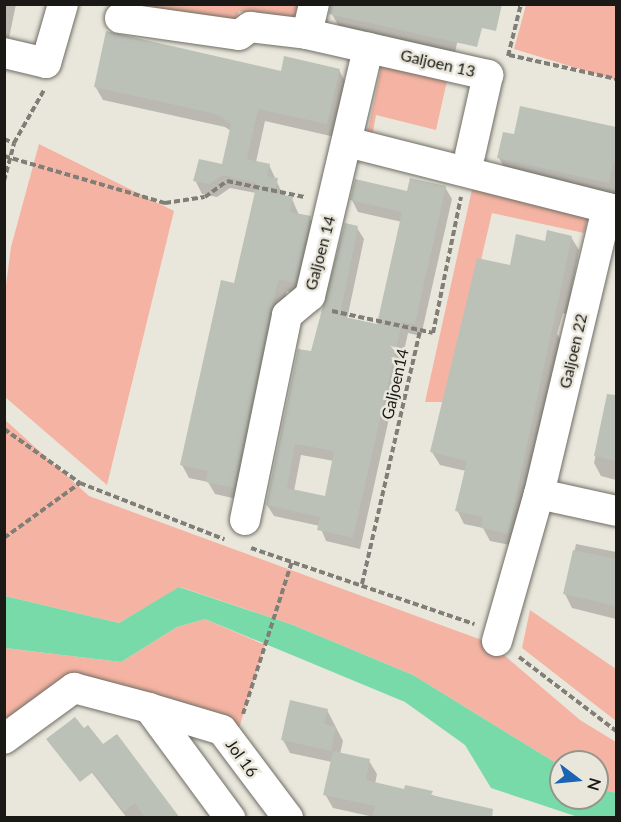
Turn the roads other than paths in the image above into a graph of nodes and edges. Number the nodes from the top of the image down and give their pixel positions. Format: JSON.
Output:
{"nodes":[{"id":1,"x":63,"y":4,"type":"edge"},
{"id":2,"x":314,"y":4,"type":"edge"},
{"id":3,"x":120,"y":18,"type":"dead end"},
{"id":4,"x":307,"y":34,"type":"junction"},
{"id":5,"x":368,"y":48,"type":"junction"},
{"id":6,"x":4,"y":53,"type":"edge"},
{"id":7,"x":347,"y":142,"type":"junction"},
{"id":8,"x":469,"y":163,"type":"junction"},
{"id":9,"x":612,"y":209,"type":"edge"},
{"id":10,"x":539,"y":494,"type":"junction"},
{"id":11,"x":616,"y":511,"type":"edge"},
{"id":12,"x":240,"y":536,"type":"road end"},
{"id":13,"x":497,"y":641,"type":"road end"},
{"id":14,"x":149,"y":708,"type":"junction"},
{"id":15,"x":4,"y":739,"type":"edge"},
{"id":16,"x":230,"y":818,"type":"edge"},
{"id":17,"x":288,"y":818,"type":"edge"}],
"edges":[{"from":1,"to":6,"type":"street"},
{"from":2,"to":4,"type":"street"},
{"from":3,"to":4,"type":"street","name":"Galjoen 13"},
{"from":4,"to":5,"type":"street","name":"Galjoen 13"},
{"from":5,"to":7,"type":"street","name":"Galjoen 14"},
{"from":5,"to":8,"type":"street","name":"Galjoen 13"},
{"from":7,"to":8,"type":"street","name":"Galjoen 22"},
{"from":7,"to":12,"type":"street","name":"Galjoen 14"},
{"from":8,"to":9,"type":"street","name":"Galjoen 22"},
{"from":9,"to":10,"type":"street","name":"Galjoen 22"},
{"from":10,"to":11,"type":"street"},
{"from":10,"to":13,"type":"street","name":"Galjoen 22"},
{"from":14,"to":15,"type":"street","name":"Jol 16"},
{"from":14,"to":16,"type":"street"},
{"from":14,"to":17,"type":"street","name":"Jol 16"}]}
